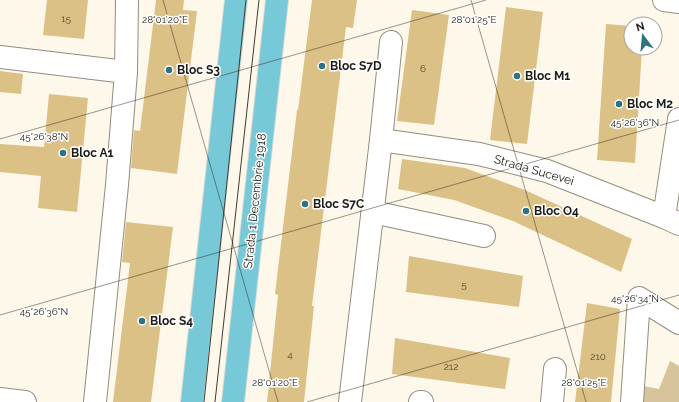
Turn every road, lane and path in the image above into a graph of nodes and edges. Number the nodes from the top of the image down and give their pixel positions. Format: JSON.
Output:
{"nodes":[{"id":1,"x":127,"y":0,"type":"edge"},
{"id":2,"x":236,"y":0,"type":"edge"},
{"id":3,"x":277,"y":0,"type":"edge"},
{"id":4,"x":664,"y":0,"type":"edge"},
{"id":5,"x":679,"y":2,"type":"edge"},
{"id":6,"x":391,"y":42,"type":"dead end"},
{"id":7,"x":0,"y":57,"type":"edge"},
{"id":8,"x":126,"y":72,"type":"junction"},
{"id":9,"x":679,"y":119,"type":"edge"},
{"id":10,"x":381,"y":140,"type":"junction"},
{"id":11,"x":373,"y":212,"type":"junction"},
{"id":12,"x":672,"y":220,"type":"edge"},
{"id":13,"x":484,"y":236,"type":"dead end"},
{"id":14,"x":679,"y":323,"type":"edge"},
{"id":15,"x":555,"y":368,"type":"dead end"},
{"id":16,"x":0,"y":399,"type":"edge"},
{"id":17,"x":25,"y":402,"type":"edge"},
{"id":18,"x":95,"y":402,"type":"edge"},
{"id":19,"x":192,"y":402,"type":"edge"},
{"id":20,"x":233,"y":402,"type":"edge"},
{"id":21,"x":350,"y":402,"type":"edge"},
{"id":22,"x":552,"y":402,"type":"edge"},
{"id":23,"x":632,"y":402,"type":"edge"}],
"edges":[{"from":1,"to":8,"type":"street"},
{"from":2,"to":19,"type":"main road"},
{"from":3,"to":20,"type":"main road","name":"Strada 1 Decembrie 1918"},
{"from":4,"to":5,"type":"street"},
{"from":6,"to":10,"type":"street"},
{"from":7,"to":8,"type":"street"},
{"from":8,"to":18,"type":"street"},
{"from":9,"to":12,"type":"street"},
{"from":10,"to":11,"type":"street"},
{"from":10,"to":12,"type":"street","name":"Strada Sucevei"},
{"from":11,"to":13,"type":"street"},
{"from":11,"to":21,"type":"street"},
{"from":14,"to":23,"type":"street"},
{"from":15,"to":22,"type":"street"},
{"from":16,"to":17,"type":"street"}]}
